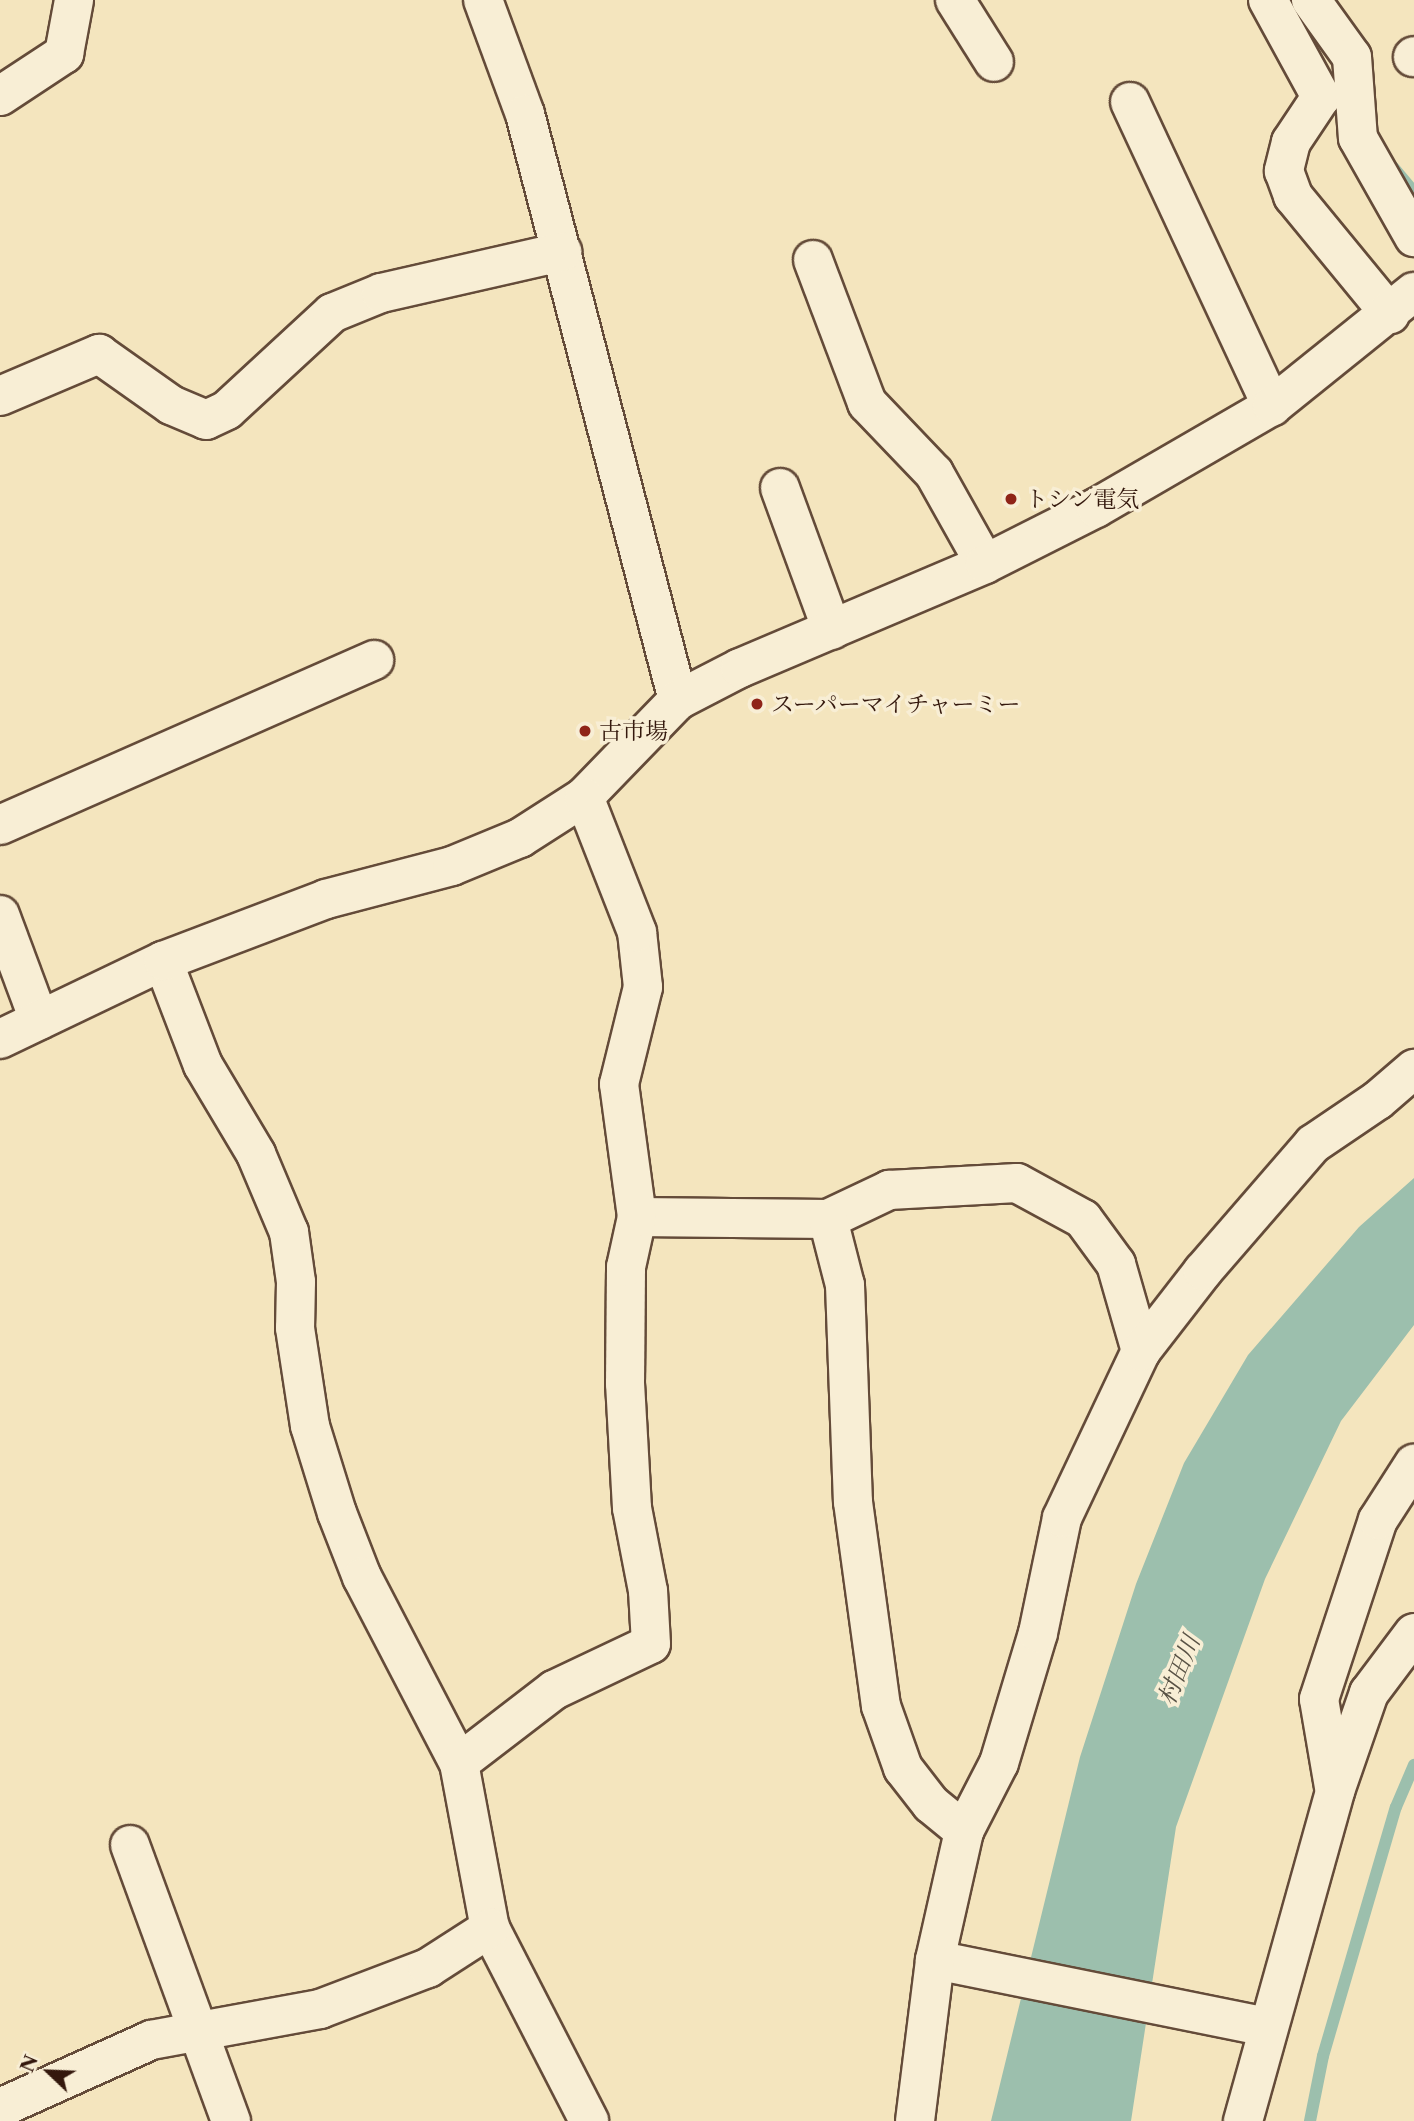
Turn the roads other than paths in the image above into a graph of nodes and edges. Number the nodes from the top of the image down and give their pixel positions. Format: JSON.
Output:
{"nodes":[{"id":1,"x":74,"y":0,"type":"edge"},
{"id":2,"x":483,"y":0,"type":"edge"},
{"id":3,"x":955,"y":0,"type":"edge"},
{"id":4,"x":1268,"y":0,"type":"edge"},
{"id":5,"x":1311,"y":0,"type":"edge"},
{"id":6,"x":994,"y":62,"type":"dead end"},
{"id":7,"x":0,"y":96,"type":"edge"},
{"id":8,"x":1130,"y":102,"type":"dead end"},
{"id":9,"x":1414,"y":237,"type":"edge"},
{"id":10,"x":562,"y":252,"type":"junction"},
{"id":11,"x":813,"y":260,"type":"dead end"},
{"id":12,"x":1402,"y":303,"type":"edge"},
{"id":13,"x":0,"y":396,"type":"edge"},
{"id":14,"x":1272,"y":406,"type":"junction"},
{"id":15,"x":780,"y":488,"type":"dead end"},
{"id":16,"x":985,"y":564,"type":"junction"},
{"id":17,"x":832,"y":630,"type":"junction"},
{"id":18,"x":373,"y":660,"type":"dead end"},
{"id":19,"x":678,"y":700,"type":"junction"},
{"id":20,"x":584,"y":797,"type":"junction"},
{"id":21,"x":0,"y":825,"type":"edge"},
{"id":22,"x":0,"y":915,"type":"edge"},
{"id":23,"x":163,"y":961,"type":"junction"},
{"id":24,"x":40,"y":1020,"type":"junction"},
{"id":25,"x":0,"y":1039,"type":"edge"},
{"id":26,"x":1414,"y":1069,"type":"edge"},
{"id":27,"x":637,"y":1217,"type":"junction"},
{"id":28,"x":828,"y":1219,"type":"junction"},
{"id":29,"x":1141,"y":1351,"type":"junction"},
{"id":30,"x":1414,"y":1464,"type":"edge"},
{"id":31,"x":1414,"y":1633,"type":"edge"},
{"id":32,"x":458,"y":1763,"type":"junction"},
{"id":33,"x":1335,"y":1791,"type":"junction"},
{"id":34,"x":964,"y":1831,"type":"junction"},
{"id":35,"x":131,"y":1845,"type":"dead end"},
{"id":36,"x":490,"y":1928,"type":"junction"},
{"id":37,"x":935,"y":1960,"type":"junction"},
{"id":38,"x":1266,"y":2028,"type":"junction"},
{"id":39,"x":196,"y":2034,"type":"junction"},
{"id":40,"x":0,"y":2108,"type":"edge"},
{"id":41,"x":232,"y":2121,"type":"edge"},
{"id":42,"x":589,"y":2121,"type":"edge"},
{"id":43,"x":915,"y":2121,"type":"edge"},
{"id":44,"x":1243,"y":2121,"type":"edge"}],
"edges":[{"from":1,"to":7,"type":"street"},
{"from":2,"to":10,"type":"street"},
{"from":3,"to":6,"type":"street"},
{"from":4,"to":12,"type":"street"},
{"from":5,"to":9,"type":"street"},
{"from":8,"to":14,"type":"street"},
{"from":10,"to":13,"type":"street"},
{"from":10,"to":19,"type":"street"},
{"from":11,"to":16,"type":"street"},
{"from":12,"to":14,"type":"street"},
{"from":14,"to":16,"type":"street"},
{"from":15,"to":17,"type":"street"},
{"from":16,"to":17,"type":"street"},
{"from":17,"to":19,"type":"street"},
{"from":18,"to":21,"type":"street"},
{"from":19,"to":20,"type":"street"},
{"from":20,"to":23,"type":"street"},
{"from":20,"to":27,"type":"street"},
{"from":22,"to":24,"type":"street"},
{"from":23,"to":24,"type":"street"},
{"from":23,"to":32,"type":"street"},
{"from":24,"to":25,"type":"street"},
{"from":26,"to":29,"type":"street"},
{"from":27,"to":28,"type":"street"},
{"from":27,"to":32,"type":"street"},
{"from":28,"to":29,"type":"street"},
{"from":28,"to":34,"type":"street"},
{"from":29,"to":34,"type":"street"},
{"from":30,"to":33,"type":"street"},
{"from":31,"to":33,"type":"street"},
{"from":32,"to":36,"type":"street"},
{"from":33,"to":38,"type":"street"},
{"from":34,"to":37,"type":"street"},
{"from":35,"to":39,"type":"street"},
{"from":36,"to":39,"type":"street"},
{"from":36,"to":42,"type":"street"},
{"from":37,"to":38,"type":"street"},
{"from":37,"to":43,"type":"street"},
{"from":38,"to":44,"type":"street"},
{"from":39,"to":40,"type":"street"},
{"from":39,"to":41,"type":"street"}]}
